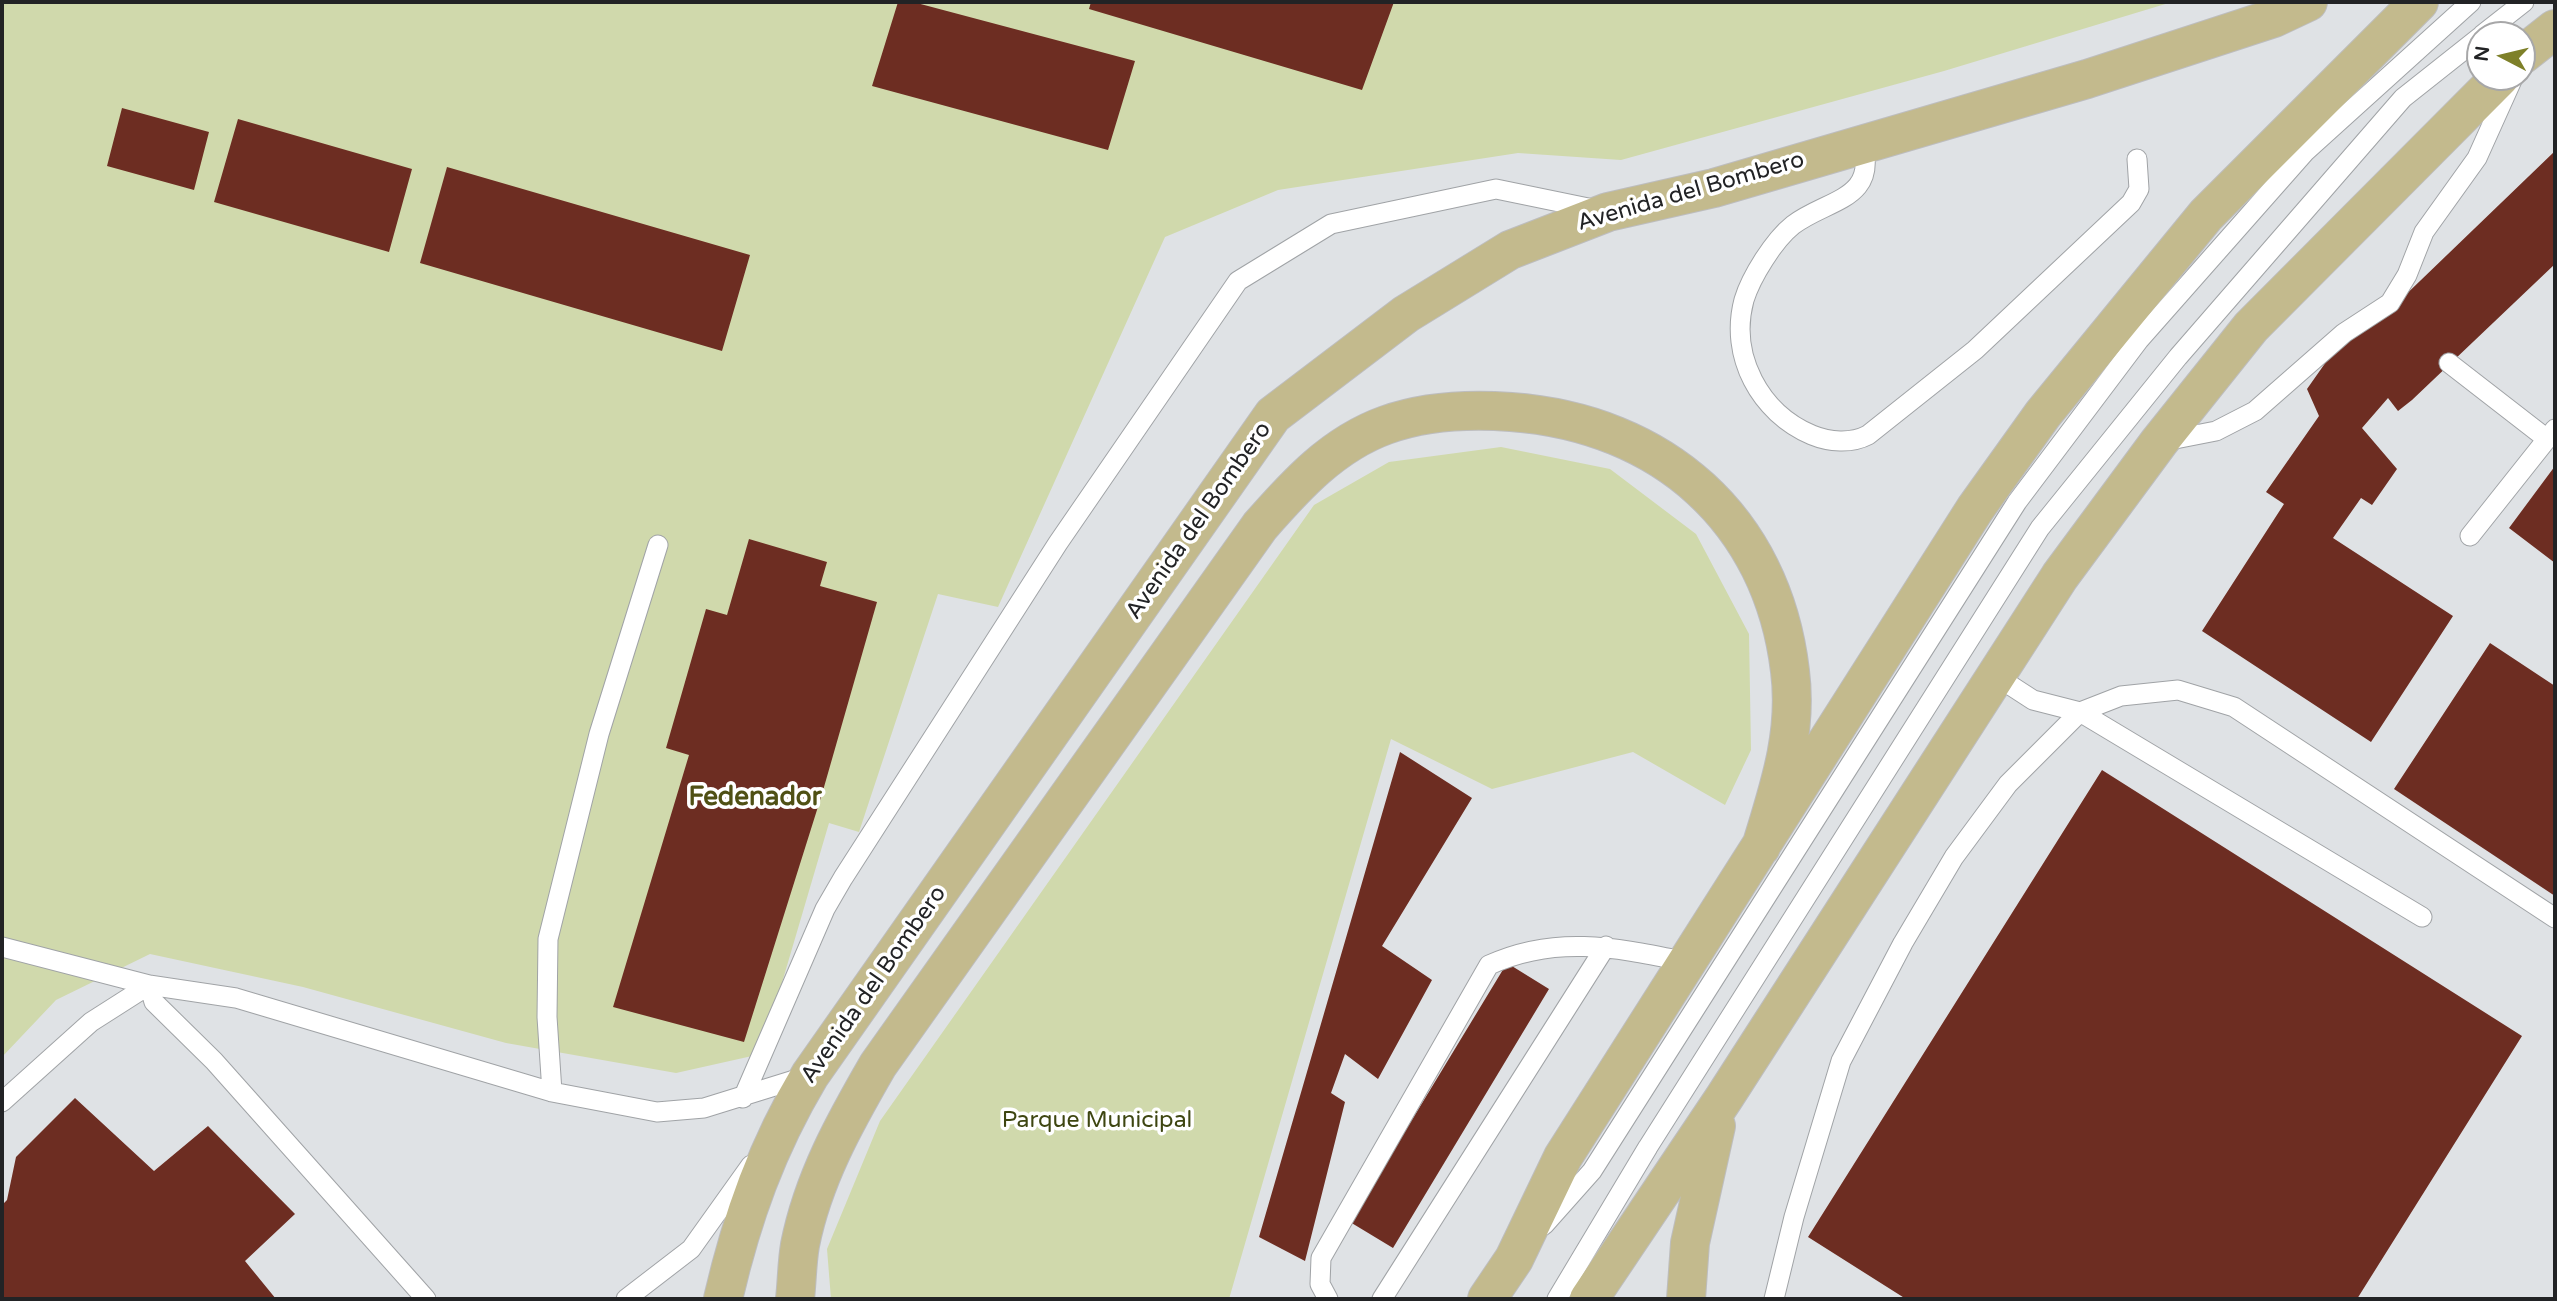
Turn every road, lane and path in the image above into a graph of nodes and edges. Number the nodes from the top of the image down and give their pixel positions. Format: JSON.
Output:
{"nodes":[{"id":1,"x":2308,"y":2,"type":"edge"},
{"id":2,"x":2419,"y":2,"type":"edge"},
{"id":3,"x":2471,"y":2,"type":"edge"},
{"id":4,"x":2524,"y":2,"type":"edge"},
{"id":5,"x":2500,"y":21,"type":"edge"},
{"id":6,"x":2555,"y":29,"type":"edge"},
{"id":7,"x":2536,"y":46,"type":"edge"},
{"id":8,"x":2466,"y":48,"type":"edge"},
{"id":9,"x":2489,"y":91,"type":"edge"},
{"id":10,"x":2505,"y":91,"type":"edge"},
{"id":11,"x":1862,"y":142,"type":"junction"},
{"id":12,"x":2137,"y":159,"type":"dead end"},
{"id":13,"x":1608,"y":212,"type":"junction"},
{"id":14,"x":2449,"y":363,"type":"dead end"},
{"id":15,"x":2551,"y":434,"type":"edge"},
{"id":16,"x":2159,"y":442,"type":"junction"},
{"id":17,"x":2470,"y":536,"type":"dead end"},
{"id":18,"x":659,"y":545,"type":"dead end"},
{"id":19,"x":1996,"y":676,"type":"junction"},
{"id":20,"x":2080,"y":712,"type":"junction"},
{"id":21,"x":1761,"y":847,"type":"junction"},
{"id":22,"x":2422,"y":917,"type":"dead end"},
{"id":23,"x":2555,"y":919,"type":"edge"},
{"id":24,"x":1606,"y":946,"type":"junction"},
{"id":25,"x":2,"y":947,"type":"edge"},
{"id":26,"x":1688,"y":962,"type":"junction"},
{"id":27,"x":149,"y":985,"type":"junction"},
{"id":28,"x":810,"y":1075,"type":"junction"},
{"id":29,"x":552,"y":1092,"type":"junction"},
{"id":30,"x":743,"y":1098,"type":"junction"},
{"id":31,"x":1724,"y":1098,"type":"junction"},
{"id":32,"x":2,"y":1102,"type":"edge"},
{"id":33,"x":781,"y":1124,"type":"junction"},
{"id":34,"x":1514,"y":1259,"type":"junction"},
{"id":35,"x":426,"y":1299,"type":"edge"},
{"id":36,"x":626,"y":1299,"type":"edge"},
{"id":37,"x":723,"y":1299,"type":"edge"},
{"id":38,"x":795,"y":1299,"type":"edge"},
{"id":39,"x":1328,"y":1299,"type":"edge"},
{"id":40,"x":1382,"y":1299,"type":"edge"},
{"id":41,"x":1487,"y":1299,"type":"edge"},
{"id":42,"x":1557,"y":1299,"type":"edge"},
{"id":43,"x":1589,"y":1299,"type":"edge"},
{"id":44,"x":1686,"y":1299,"type":"edge"},
{"id":45,"x":1774,"y":1299,"type":"edge"}],
"edges":[{"from":1,"to":11,"type":"main road","name":"Avenida del Bombero"},
{"from":2,"to":21,"type":"main road"},
{"from":3,"to":34,"type":"lane"},
{"from":4,"to":5,"type":"lane"},
{"from":6,"to":7,"type":"main road"},
{"from":8,"to":42,"type":"lane"},
{"from":9,"to":16,"type":"main road"},
{"from":10,"to":16,"type":"lane"},
{"from":11,"to":12,"type":"lane"},
{"from":11,"to":13,"type":"main road","name":"Avenida del Bombero"},
{"from":13,"to":28,"type":"main road","name":"Avenida del Bombero"},
{"from":13,"to":30,"type":"lane"},
{"from":14,"to":15,"type":"lane"},
{"from":15,"to":17,"type":"lane"},
{"from":16,"to":19,"type":"main road"},
{"from":18,"to":29,"type":"lane"},
{"from":19,"to":20,"type":"lane"},
{"from":19,"to":31,"type":"main road"},
{"from":20,"to":22,"type":"lane"},
{"from":20,"to":23,"type":"lane"},
{"from":20,"to":45,"type":"lane"},
{"from":21,"to":26,"type":"main road"},
{"from":21,"to":38,"type":"main road"},
{"from":24,"to":26,"type":"lane"},
{"from":24,"to":39,"type":"lane"},
{"from":24,"to":40,"type":"lane"},
{"from":25,"to":27,"type":"lane"},
{"from":26,"to":34,"type":"main road"},
{"from":27,"to":29,"type":"lane"},
{"from":27,"to":32,"type":"lane"},
{"from":27,"to":35,"type":"lane"},
{"from":28,"to":30,"type":"lane"},
{"from":28,"to":33,"type":"main road","name":"Avenida del Bombero"},
{"from":29,"to":30,"type":"lane"},
{"from":31,"to":43,"type":"main road"},
{"from":31,"to":44,"type":"main road"},
{"from":33,"to":36,"type":"lane"},
{"from":33,"to":37,"type":"main road","name":"Avenida del Bombero"},
{"from":34,"to":41,"type":"main road"}]}
